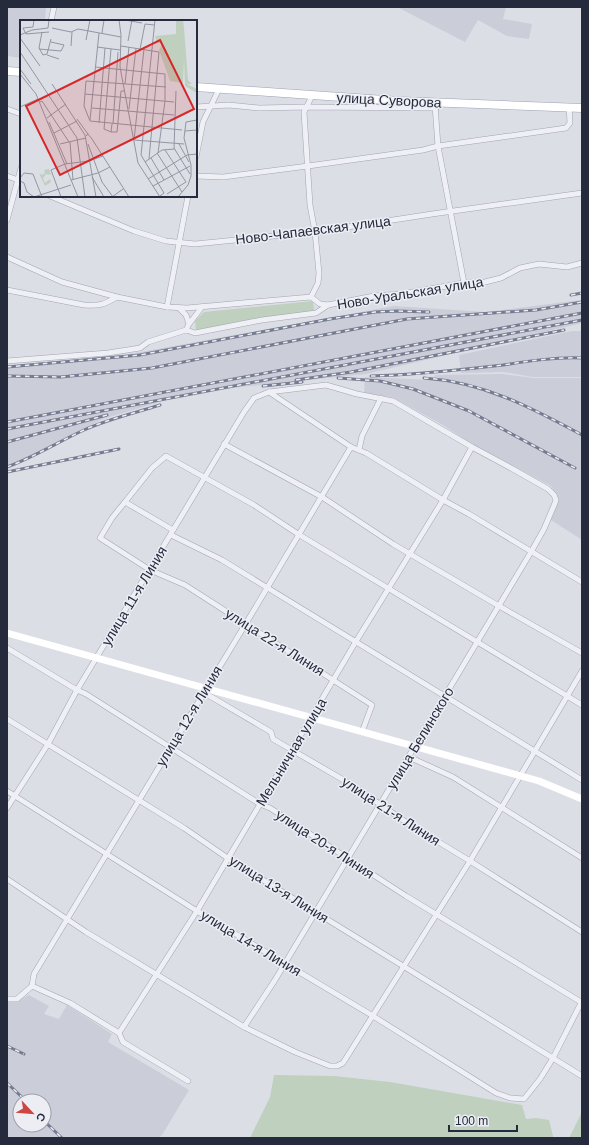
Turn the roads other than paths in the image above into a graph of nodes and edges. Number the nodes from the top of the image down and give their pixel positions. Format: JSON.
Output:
{"nodes":[{"id":1,"x":54,"y":7,"type":"edge"},
{"id":2,"x":52,"y":20,"type":"edge"},
{"id":3,"x":7,"y":71,"type":"edge"},
{"id":4,"x":20,"y":72,"type":"edge"},
{"id":5,"x":197,"y":88,"type":"edge"},
{"id":6,"x":219,"y":89,"type":"junction"},
{"id":7,"x":312,"y":96,"type":"junction"},
{"id":8,"x":211,"y":105,"type":"junction"},
{"id":9,"x":435,"y":105,"type":"junction"},
{"id":10,"x":197,"y":107,"type":"edge"},
{"id":11,"x":307,"y":107,"type":"junction"},
{"id":12,"x":569,"y":107,"type":"junction"},
{"id":13,"x":582,"y":108,"type":"edge"},
{"id":14,"x":7,"y":109,"type":"edge"},
{"id":15,"x":20,"y":114,"type":"edge"},
{"id":16,"x":438,"y":146,"type":"junction"},
{"id":17,"x":197,"y":152,"type":"edge"},
{"id":18,"x":308,"y":166,"type":"junction"},
{"id":19,"x":7,"y":176,"type":"edge"},
{"id":20,"x":197,"y":176,"type":"edge"},
{"id":21,"x":19,"y":180,"type":"edge"},
{"id":22,"x":582,"y":193,"type":"edge"},
{"id":23,"x":52,"y":197,"type":"edge"},
{"id":24,"x":188,"y":197,"type":"edge"},
{"id":25,"x":450,"y":211,"type":"junction"},
{"id":26,"x":7,"y":220,"type":"edge"},
{"id":27,"x":315,"y":232,"type":"junction"},
{"id":28,"x":179,"y":242,"type":"junction"},
{"id":29,"x":7,"y":257,"type":"edge"},
{"id":30,"x":582,"y":263,"type":"edge"},
{"id":31,"x":464,"y":283,"type":"junction"},
{"id":32,"x":7,"y":290,"type":"edge"},
{"id":33,"x":311,"y":296,"type":"junction"},
{"id":34,"x":117,"y":297,"type":"junction"},
{"id":35,"x":328,"y":305,"type":"junction"},
{"id":36,"x":167,"y":306,"type":"junction"},
{"id":37,"x":202,"y":307,"type":"junction"},
{"id":38,"x":180,"y":308,"type":"junction"},
{"id":39,"x":189,"y":324,"type":"junction"},
{"id":40,"x":186,"y":330,"type":"junction"},
{"id":41,"x":7,"y":361,"type":"edge"},
{"id":42,"x":269,"y":392,"type":"junction"},
{"id":43,"x":381,"y":398,"type":"junction"},
{"id":44,"x":224,"y":444,"type":"junction"},
{"id":45,"x":351,"y":447,"type":"junction"},
{"id":46,"x":472,"y":448,"type":"junction"},
{"id":47,"x":360,"y":450,"type":"junction"},
{"id":48,"x":204,"y":477,"type":"junction"},
{"id":49,"x":322,"y":497,"type":"junction"},
{"id":50,"x":443,"y":500,"type":"junction"},
{"id":51,"x":125,"y":502,"type":"junction"},
{"id":52,"x":172,"y":533,"type":"junction"},
{"id":53,"x":298,"y":534,"type":"junction"},
{"id":54,"x":531,"y":552,"type":"junction"},
{"id":55,"x":409,"y":553,"type":"junction"},
{"id":56,"x":150,"y":570,"type":"junction"},
{"id":57,"x":582,"y":582,"type":"edge"},
{"id":58,"x":267,"y":588,"type":"junction"},
{"id":59,"x":389,"y":588,"type":"junction"},
{"id":60,"x":499,"y":606,"type":"junction"},
{"id":61,"x":246,"y":623,"type":"junction"},
{"id":62,"x":7,"y":633,"type":"edge"},
{"id":63,"x":478,"y":642,"type":"junction"},
{"id":64,"x":355,"y":643,"type":"junction"},
{"id":65,"x":7,"y":648,"type":"edge"},
{"id":66,"x":582,"y":653,"type":"edge"},
{"id":67,"x":97,"y":658,"type":"junction"},
{"id":68,"x":582,"y":671,"type":"edge"},
{"id":69,"x":334,"y":679,"type":"junction"},
{"id":70,"x":205,"y":689,"type":"junction"},
{"id":71,"x":77,"y":690,"type":"junction"},
{"id":72,"x":567,"y":695,"type":"junction"},
{"id":73,"x":445,"y":697,"type":"junction"},
{"id":74,"x":582,"y":705,"type":"edge"},
{"id":75,"x":311,"y":718,"type":"junction"},
{"id":76,"x":7,"y":719,"type":"edge"},
{"id":77,"x":362,"y":732,"type":"junction"},
{"id":78,"x":48,"y":744,"type":"junction"},
{"id":79,"x":414,"y":746,"type":"junction"},
{"id":80,"x":170,"y":748,"type":"junction"},
{"id":81,"x":292,"y":750,"type":"junction"},
{"id":82,"x":534,"y":752,"type":"junction"},
{"id":83,"x":409,"y":757,"type":"junction"},
{"id":84,"x":520,"y":776,"type":"junction"},
{"id":85,"x":582,"y":780,"type":"edge"},
{"id":86,"x":7,"y":792,"type":"edge"},
{"id":87,"x":14,"y":796,"type":"junction"},
{"id":88,"x":582,"y":799,"type":"edge"},
{"id":89,"x":139,"y":800,"type":"junction"},
{"id":90,"x":260,"y":804,"type":"junction"},
{"id":91,"x":380,"y":804,"type":"junction"},
{"id":92,"x":502,"y":807,"type":"junction"},
{"id":93,"x":7,"y":808,"type":"edge"},
{"id":94,"x":106,"y":854,"type":"junction"},
{"id":95,"x":227,"y":857,"type":"junction"},
{"id":96,"x":582,"y":858,"type":"edge"},
{"id":97,"x":348,"y":859,"type":"junction"},
{"id":98,"x":470,"y":860,"type":"junction"},
{"id":99,"x":7,"y":879,"type":"edge"},
{"id":100,"x":196,"y":911,"type":"junction"},
{"id":101,"x":316,"y":912,"type":"junction"},
{"id":102,"x":436,"y":914,"type":"junction"},
{"id":103,"x":67,"y":918,"type":"junction"},
{"id":104,"x":582,"y":932,"type":"edge"},
{"id":105,"x":285,"y":964,"type":"junction"},
{"id":106,"x":403,"y":966,"type":"junction"},
{"id":107,"x":156,"y":975,"type":"junction"},
{"id":108,"x":32,"y":986,"type":"junction"},
{"id":109,"x":7,"y":999,"type":"edge"},
{"id":110,"x":582,"y":1002,"type":"edge"},
{"id":111,"x":373,"y":1016,"type":"junction"},
{"id":112,"x":244,"y":1027,"type":"junction"},
{"id":113,"x":119,"y":1033,"type":"junction"},
{"id":114,"x":553,"y":1058,"type":"junction"},
{"id":115,"x":582,"y":1076,"type":"edge"},
{"id":116,"x":188,"y":1081,"type":"dead end"}],
"edges":[{"from":1,"to":2,"type":"street"},
{"from":3,"to":4,"type":"main road"},
{"from":5,"to":6,"type":"main road","name":"улица Суворова"},
{"from":6,"to":7,"type":"main road","name":"улица Суворова"},
{"from":6,"to":8,"type":"street"},
{"from":7,"to":9,"type":"main road","name":"улица Суворова"},
{"from":7,"to":11,"type":"street"},
{"from":8,"to":10,"type":"street"},
{"from":8,"to":11,"type":"street"},
{"from":8,"to":17,"type":"street"},
{"from":9,"to":11,"type":"street"},
{"from":9,"to":12,"type":"main road","name":"улица Суворова"},
{"from":9,"to":16,"type":"street"},
{"from":11,"to":18,"type":"street"},
{"from":12,"to":13,"type":"main road","name":"улица Суворова"},
{"from":12,"to":16,"type":"street"},
{"from":14,"to":15,"type":"street"},
{"from":16,"to":18,"type":"street"},
{"from":16,"to":25,"type":"street"},
{"from":18,"to":20,"type":"street"},
{"from":18,"to":27,"type":"street"},
{"from":19,"to":21,"type":"street"},
{"from":21,"to":26,"type":"street"},
{"from":22,"to":25,"type":"street","name":"Ново-Чапаевская улица"},
{"from":23,"to":28,"type":"street","name":"Ново-Чапаевская улица"},
{"from":24,"to":28,"type":"street"},
{"from":25,"to":27,"type":"street","name":"Ново-Чапаевская улица"},
{"from":25,"to":31,"type":"street"},
{"from":27,"to":28,"type":"street","name":"Ново-Чапаевская улица"},
{"from":27,"to":33,"type":"street"},
{"from":28,"to":36,"type":"street"},
{"from":29,"to":34,"type":"street"},
{"from":30,"to":31,"type":"street","name":"Ново-Уральская улица"},
{"from":31,"to":35,"type":"street","name":"Ново-Уральская улица"},
{"from":32,"to":34,"type":"street"},
{"from":33,"to":35,"type":"street","name":"Ново-Уральская улица"},
{"from":33,"to":37,"type":"street"},
{"from":34,"to":36,"type":"street"},
{"from":35,"to":40,"type":"street"},
{"from":36,"to":38,"type":"street"},
{"from":37,"to":38,"type":"street"},
{"from":37,"to":39,"type":"street"},
{"from":38,"to":39,"type":"street"},
{"from":39,"to":40,"type":"street"},
{"from":40,"to":41,"type":"street"},
{"from":42,"to":43,"type":"street"},
{"from":42,"to":44,"type":"street","name":"улица 11-я Линия"},
{"from":42,"to":45,"type":"street"},
{"from":43,"to":46,"type":"street"},
{"from":43,"to":47,"type":"street"},
{"from":44,"to":48,"type":"street","name":"улица 11-я Линия"},
{"from":44,"to":49,"type":"street"},
{"from":45,"to":47,"type":"street"},
{"from":45,"to":49,"type":"street","name":"улица 12-я Линия"},
{"from":46,"to":50,"type":"street","name":"Мельничная улица"},
{"from":46,"to":54,"type":"street","name":"улица Белинского"},
{"from":47,"to":50,"type":"street"},
{"from":48,"to":51,"type":"street"},
{"from":48,"to":52,"type":"street","name":"улица 11-я Линия"},
{"from":48,"to":53,"type":"street"},
{"from":49,"to":53,"type":"street","name":"улица 12-я Линия"},
{"from":49,"to":55,"type":"street"},
{"from":50,"to":54,"type":"street"},
{"from":50,"to":55,"type":"street","name":"Мельничная улица"},
{"from":51,"to":52,"type":"street"},
{"from":51,"to":56,"type":"street","name":"улица 22-я Линия"},
{"from":52,"to":56,"type":"street","name":"улица 11-я Линия"},
{"from":52,"to":58,"type":"street"},
{"from":53,"to":58,"type":"street","name":"улица 12-я Линия"},
{"from":53,"to":59,"type":"street"},
{"from":54,"to":57,"type":"street"},
{"from":54,"to":60,"type":"street","name":"улица Белинского"},
{"from":55,"to":59,"type":"street","name":"Мельничная улица"},
{"from":55,"to":60,"type":"street"},
{"from":56,"to":61,"type":"street","name":"улица 22-я Линия"},
{"from":56,"to":67,"type":"street","name":"улица 11-я Линия"},
{"from":58,"to":61,"type":"street","name":"улица 12-я Линия"},
{"from":58,"to":64,"type":"street"},
{"from":59,"to":63,"type":"street"},
{"from":59,"to":64,"type":"street","name":"Мельничная улица"},
{"from":60,"to":63,"type":"street","name":"улица Белинского"},
{"from":60,"to":66,"type":"street"},
{"from":61,"to":69,"type":"street","name":"улица 22-я Линия"},
{"from":61,"to":70,"type":"street","name":"улица 12-я Линия"},
{"from":62,"to":67,"type":"main road","name":"улица 21-я Линия"},
{"from":63,"to":72,"type":"street"},
{"from":63,"to":73,"type":"street","name":"улица Белинского"},
{"from":64,"to":69,"type":"street","name":"Мельничная улица"},
{"from":64,"to":73,"type":"street"},
{"from":65,"to":71,"type":"street","name":"улица 20-я Линия"},
{"from":67,"to":70,"type":"main road","name":"улица 21-я Линия"},
{"from":67,"to":71,"type":"street","name":"улица 11-я Линия"},
{"from":68,"to":72,"type":"street"},
{"from":69,"to":75,"type":"street","name":"Мельничная улица"},
{"from":69,"to":77,"type":"street","name":"улица 22-я Линия"},
{"from":70,"to":75,"type":"main road","name":"улица 21-я Линия"},
{"from":70,"to":80,"type":"street","name":"улица 12-я Линия"},
{"from":70,"to":81,"type":"street","name":"улица 21-я Линия"},
{"from":71,"to":78,"type":"street","name":"улица 11-я Линия"},
{"from":71,"to":80,"type":"street","name":"улица 20-я Линия"},
{"from":72,"to":74,"type":"street"},
{"from":72,"to":82,"type":"street"},
{"from":73,"to":79,"type":"street","name":"улица Белинского"},
{"from":73,"to":82,"type":"street"},
{"from":75,"to":77,"type":"main road"},
{"from":75,"to":81,"type":"street","name":"Мельничная улица"},
{"from":76,"to":78,"type":"street","name":"улица 13-я Линия"},
{"from":77,"to":79,"type":"main road"},
{"from":78,"to":87,"type":"street","name":"улица 11-я Линия"},
{"from":78,"to":89,"type":"street","name":"улица 13-я Линия"},
{"from":79,"to":83,"type":"street","name":"улица Белинского"},
{"from":79,"to":84,"type":"main road"},
{"from":80,"to":89,"type":"street","name":"улица 12-я Линия"},
{"from":80,"to":90,"type":"street","name":"улица 20-я Линия"},
{"from":81,"to":90,"type":"street","name":"Мельничная улица"},
{"from":81,"to":91,"type":"street","name":"улица 21-я Линия"},
{"from":82,"to":84,"type":"street"},
{"from":82,"to":85,"type":"street"},
{"from":83,"to":91,"type":"street","name":"улица Белинского"},
{"from":83,"to":92,"type":"street"},
{"from":84,"to":88,"type":"main road"},
{"from":84,"to":92,"type":"street"},
{"from":86,"to":87,"type":"street","name":"улица 14-я Линия"},
{"from":87,"to":93,"type":"street","name":"улица 11-я Линия"},
{"from":87,"to":94,"type":"street","name":"улица 14-я Линия"},
{"from":89,"to":94,"type":"street","name":"улица 12-я Линия"},
{"from":89,"to":95,"type":"street","name":"улица 13-я Линия"},
{"from":90,"to":95,"type":"street","name":"Мельничная улица"},
{"from":90,"to":97,"type":"street","name":"улица 20-я Линия"},
{"from":91,"to":97,"type":"street","name":"улица Белинского"},
{"from":91,"to":98,"type":"street","name":"улица 21-я Линия"},
{"from":92,"to":96,"type":"street"},
{"from":92,"to":98,"type":"street"},
{"from":94,"to":100,"type":"street","name":"улица 14-я Линия"},
{"from":94,"to":103,"type":"street","name":"улица 12-я Линия"},
{"from":95,"to":100,"type":"street","name":"Мельничная улица"},
{"from":95,"to":101,"type":"street","name":"улица 13-я Линия"},
{"from":97,"to":101,"type":"street","name":"улица Белинского"},
{"from":97,"to":102,"type":"street","name":"улица 20-я Линия"},
{"from":98,"to":102,"type":"street"},
{"from":98,"to":104,"type":"street","name":"улица 21-я Линия"},
{"from":99,"to":103,"type":"street"},
{"from":100,"to":105,"type":"street","name":"улица 14-я Линия"},
{"from":100,"to":107,"type":"street","name":"Мельничная улица"},
{"from":101,"to":105,"type":"street","name":"улица Белинского"},
{"from":101,"to":106,"type":"street","name":"улица 13-я Линия"},
{"from":102,"to":106,"type":"street"},
{"from":102,"to":110,"type":"street","name":"улица 20-я Линия"},
{"from":103,"to":107,"type":"street"},
{"from":103,"to":108,"type":"street","name":"улица 12-я Линия"},
{"from":105,"to":111,"type":"street","name":"улица 14-я Линия"},
{"from":105,"to":112,"type":"street","name":"улица Белинского"},
{"from":106,"to":111,"type":"street"},
{"from":106,"to":114,"type":"street","name":"улица 13-я Линия"},
{"from":107,"to":112,"type":"street"},
{"from":107,"to":113,"type":"street","name":"Мельничная улица"},
{"from":108,"to":109,"type":"street"},
{"from":108,"to":113,"type":"street"},
{"from":110,"to":114,"type":"street"},
{"from":111,"to":112,"type":"street"},
{"from":111,"to":114,"type":"street","name":"улица 14-я Линия"},
{"from":113,"to":116,"type":"street"},
{"from":114,"to":115,"type":"street","name":"улица 13-я Линия"}]}
